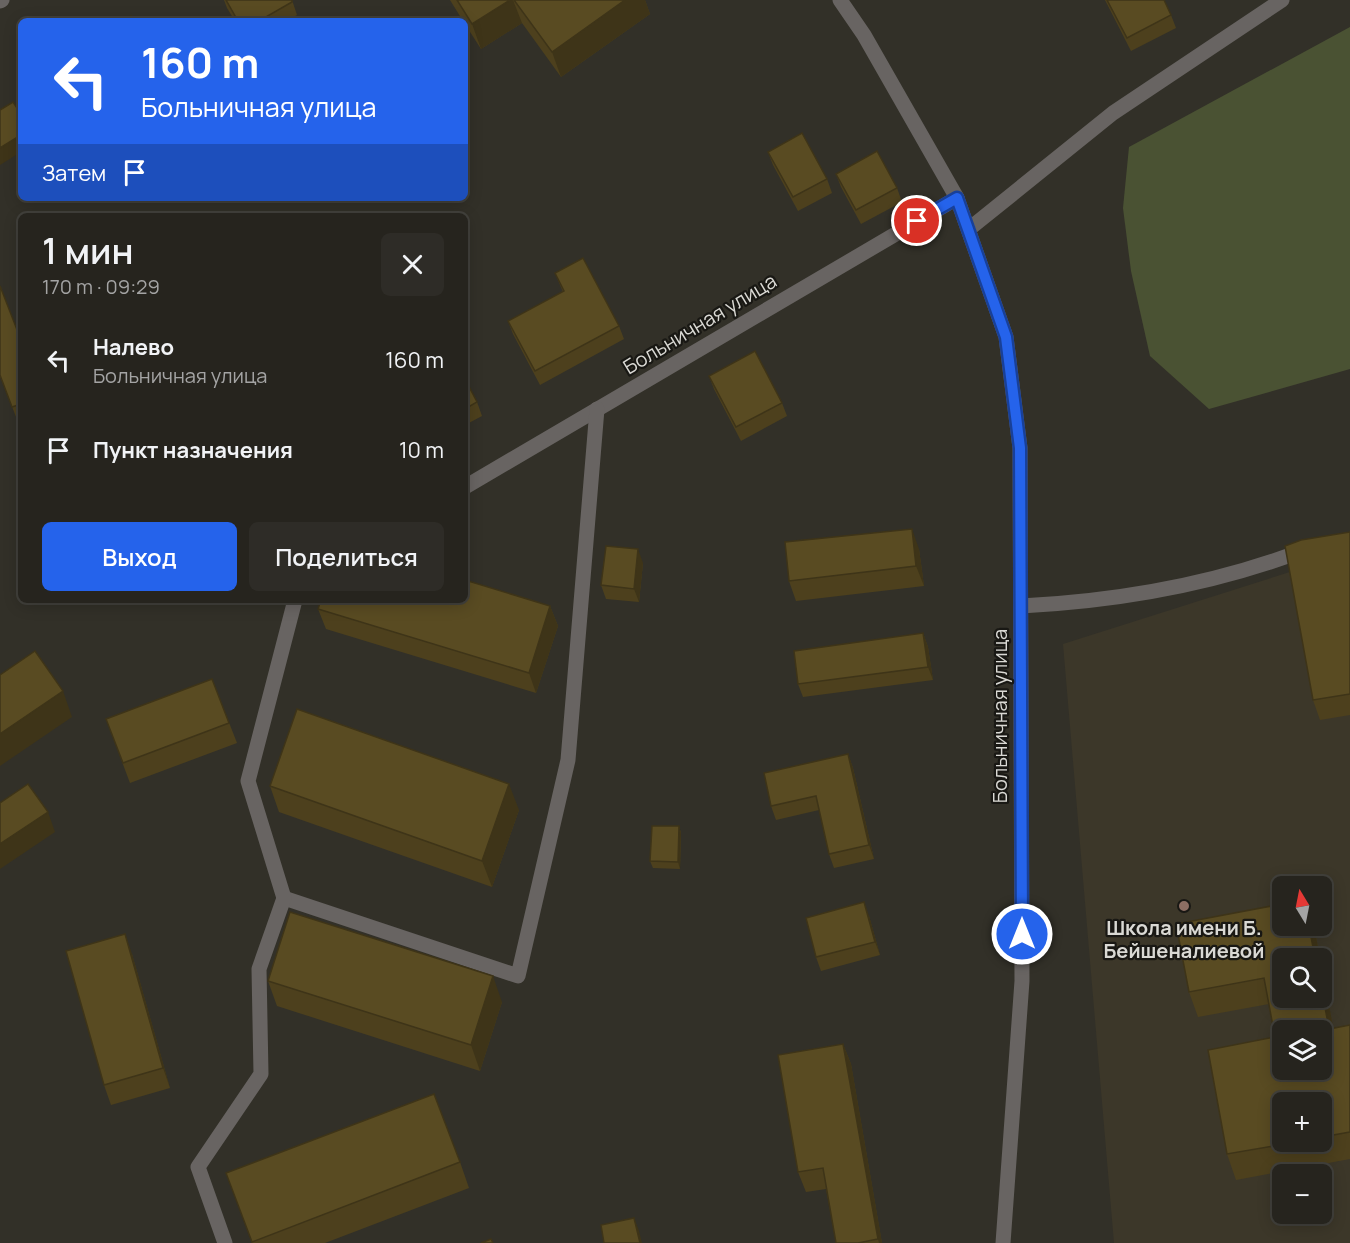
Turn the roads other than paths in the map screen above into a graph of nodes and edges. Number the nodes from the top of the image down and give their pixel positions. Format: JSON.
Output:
{"nodes":[{"id":1,"x":840,"y":0,"type":"edge"},
{"id":2,"x":1282,"y":0,"type":"edge"},
{"id":3,"x":957,"y":198,"type":"junction"},
{"id":4,"x":969,"y":229,"type":"junction"},
{"id":5,"x":597,"y":410,"type":"junction"},
{"id":6,"x":468,"y":485,"type":"edge"},
{"id":7,"x":1320,"y":545,"type":"edge"},
{"id":8,"x":294,"y":603,"type":"edge"},
{"id":9,"x":1021,"y":606,"type":"junction"},
{"id":10,"x":284,"y":898,"type":"junction"},
{"id":11,"x":225,"y":1243,"type":"edge"},
{"id":12,"x":1003,"y":1243,"type":"edge"}],
"edges":[{"from":1,"to":3,"type":"street","name":"Больничная улица"},
{"from":2,"to":4,"type":"street"},
{"from":3,"to":4,"type":"street","name":"Больничная улица"},
{"from":3,"to":5,"type":"street","name":"Больничная улица"},
{"from":4,"to":9,"type":"street","name":"Больничная улица"},
{"from":5,"to":6,"type":"street","name":"Больничная улица"},
{"from":5,"to":10,"type":"street"},
{"from":7,"to":9,"type":"street"},
{"from":8,"to":10,"type":"street"},
{"from":9,"to":12,"type":"street","name":"Больничная улица"},
{"from":10,"to":11,"type":"street"}]}
